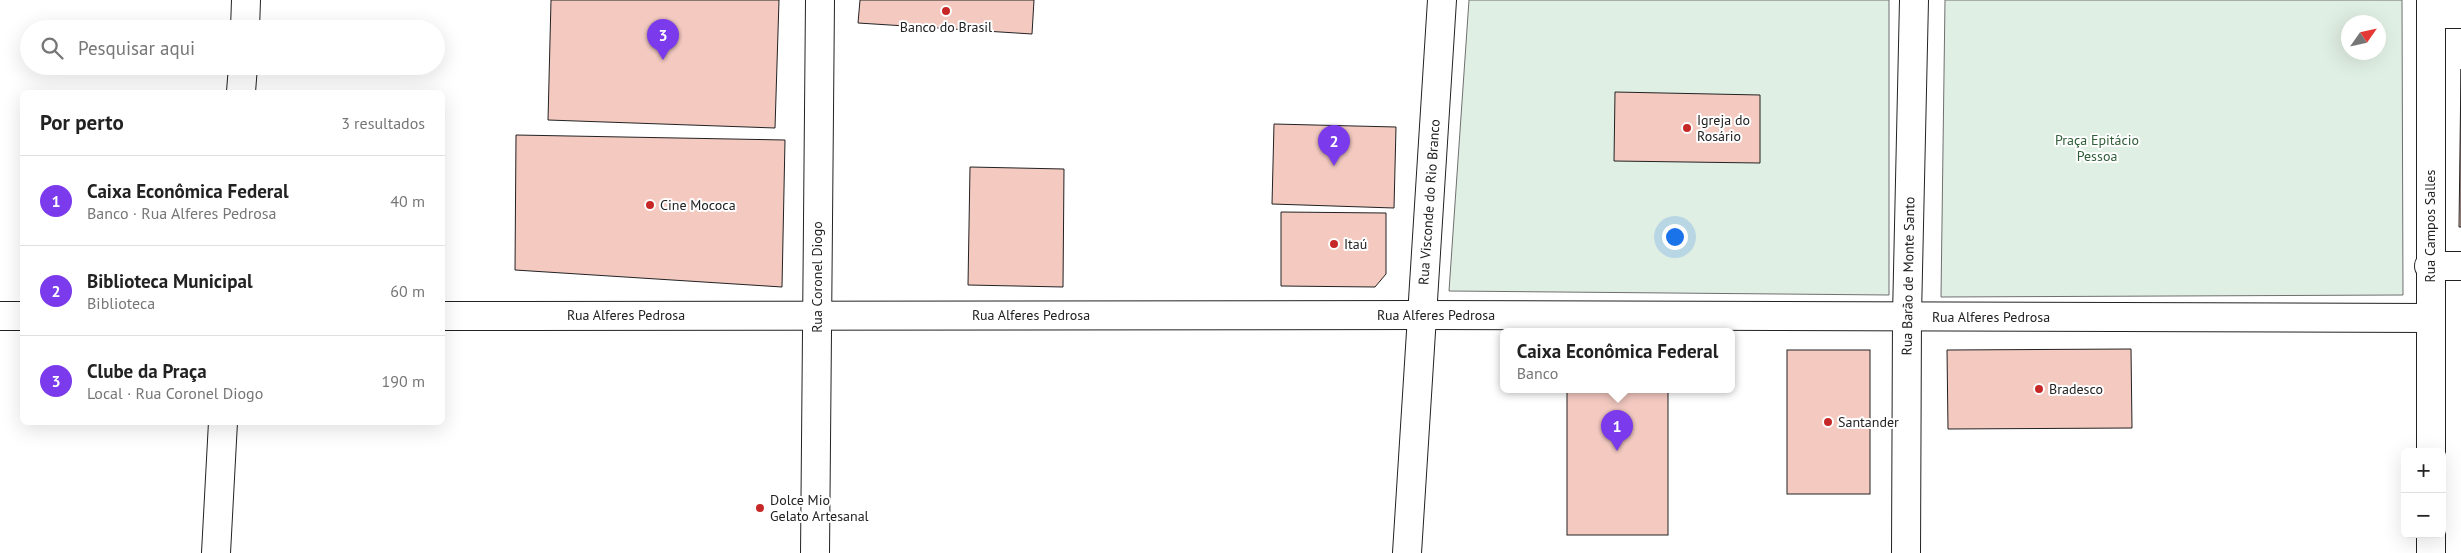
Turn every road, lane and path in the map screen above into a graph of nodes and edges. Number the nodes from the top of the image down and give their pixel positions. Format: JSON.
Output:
{"nodes":[{"id":1,"x":246,"y":0,"type":"edge"},
{"id":2,"x":820,"y":0,"type":"edge"},
{"id":3,"x":1442,"y":0,"type":"edge"},
{"id":4,"x":1914,"y":0,"type":"edge"},
{"id":5,"x":2431,"y":7,"type":"edge"},
{"id":6,"x":2461,"y":14,"type":"edge"},
{"id":7,"x":245,"y":20,"type":"edge"},
{"id":8,"x":242,"y":75,"type":"edge"},
{"id":9,"x":241,"y":90,"type":"edge"},
{"id":10,"x":2430,"y":266,"type":"junction"},
{"id":11,"x":2461,"y":266,"type":"edge"},
{"id":12,"x":817,"y":315,"type":"junction"},
{"id":13,"x":1422,"y":315,"type":"junction"},
{"id":14,"x":0,"y":316,"type":"edge"},
{"id":15,"x":20,"y":316,"type":"edge"},
{"id":16,"x":445,"y":316,"type":"edge"},
{"id":17,"x":1906,"y":316,"type":"junction"},
{"id":18,"x":2430,"y":318,"type":"junction"},
{"id":19,"x":223,"y":425,"type":"edge"},
{"id":20,"x":2431,"y":448,"type":"edge"},
{"id":21,"x":2431,"y":538,"type":"edge"},
{"id":22,"x":216,"y":553,"type":"edge"},
{"id":23,"x":815,"y":553,"type":"edge"},
{"id":24,"x":1407,"y":553,"type":"edge"},
{"id":25,"x":1906,"y":553,"type":"edge"},
{"id":26,"x":2431,"y":553,"type":"edge"}],
"edges":[{"from":1,"to":7,"type":"street"},
{"from":2,"to":12,"type":"street","name":"Rua Coronel Diogo"},
{"from":3,"to":13,"type":"street","name":"Rua Visconde do Rio Branco"},
{"from":4,"to":17,"type":"street","name":"Rua Barão de Monte Santo"},
{"from":5,"to":6,"type":"street"},
{"from":5,"to":10,"type":"street","name":"Rua Campos Salles"},
{"from":8,"to":9,"type":"street"},
{"from":10,"to":11,"type":"street"},
{"from":10,"to":18,"type":"street","name":"Rua Campos Salles"},
{"from":12,"to":13,"type":"street","name":"Rua Alferes Pedrosa"},
{"from":12,"to":16,"type":"street","name":"Rua Alferes Pedrosa"},
{"from":12,"to":23,"type":"street","name":"Rua Coronel Diogo"},
{"from":13,"to":17,"type":"street","name":"Rua Alferes Pedrosa"},
{"from":13,"to":24,"type":"street","name":"Rua Visconde do Rio Branco"},
{"from":14,"to":15,"type":"street"},
{"from":17,"to":18,"type":"street","name":"Rua Alferes Pedrosa"},
{"from":17,"to":25,"type":"street","name":"Rua Barão de Monte Santo"},
{"from":18,"to":20,"type":"street","name":"Rua Campos Salles"},
{"from":19,"to":22,"type":"street"},
{"from":21,"to":26,"type":"street"}]}
